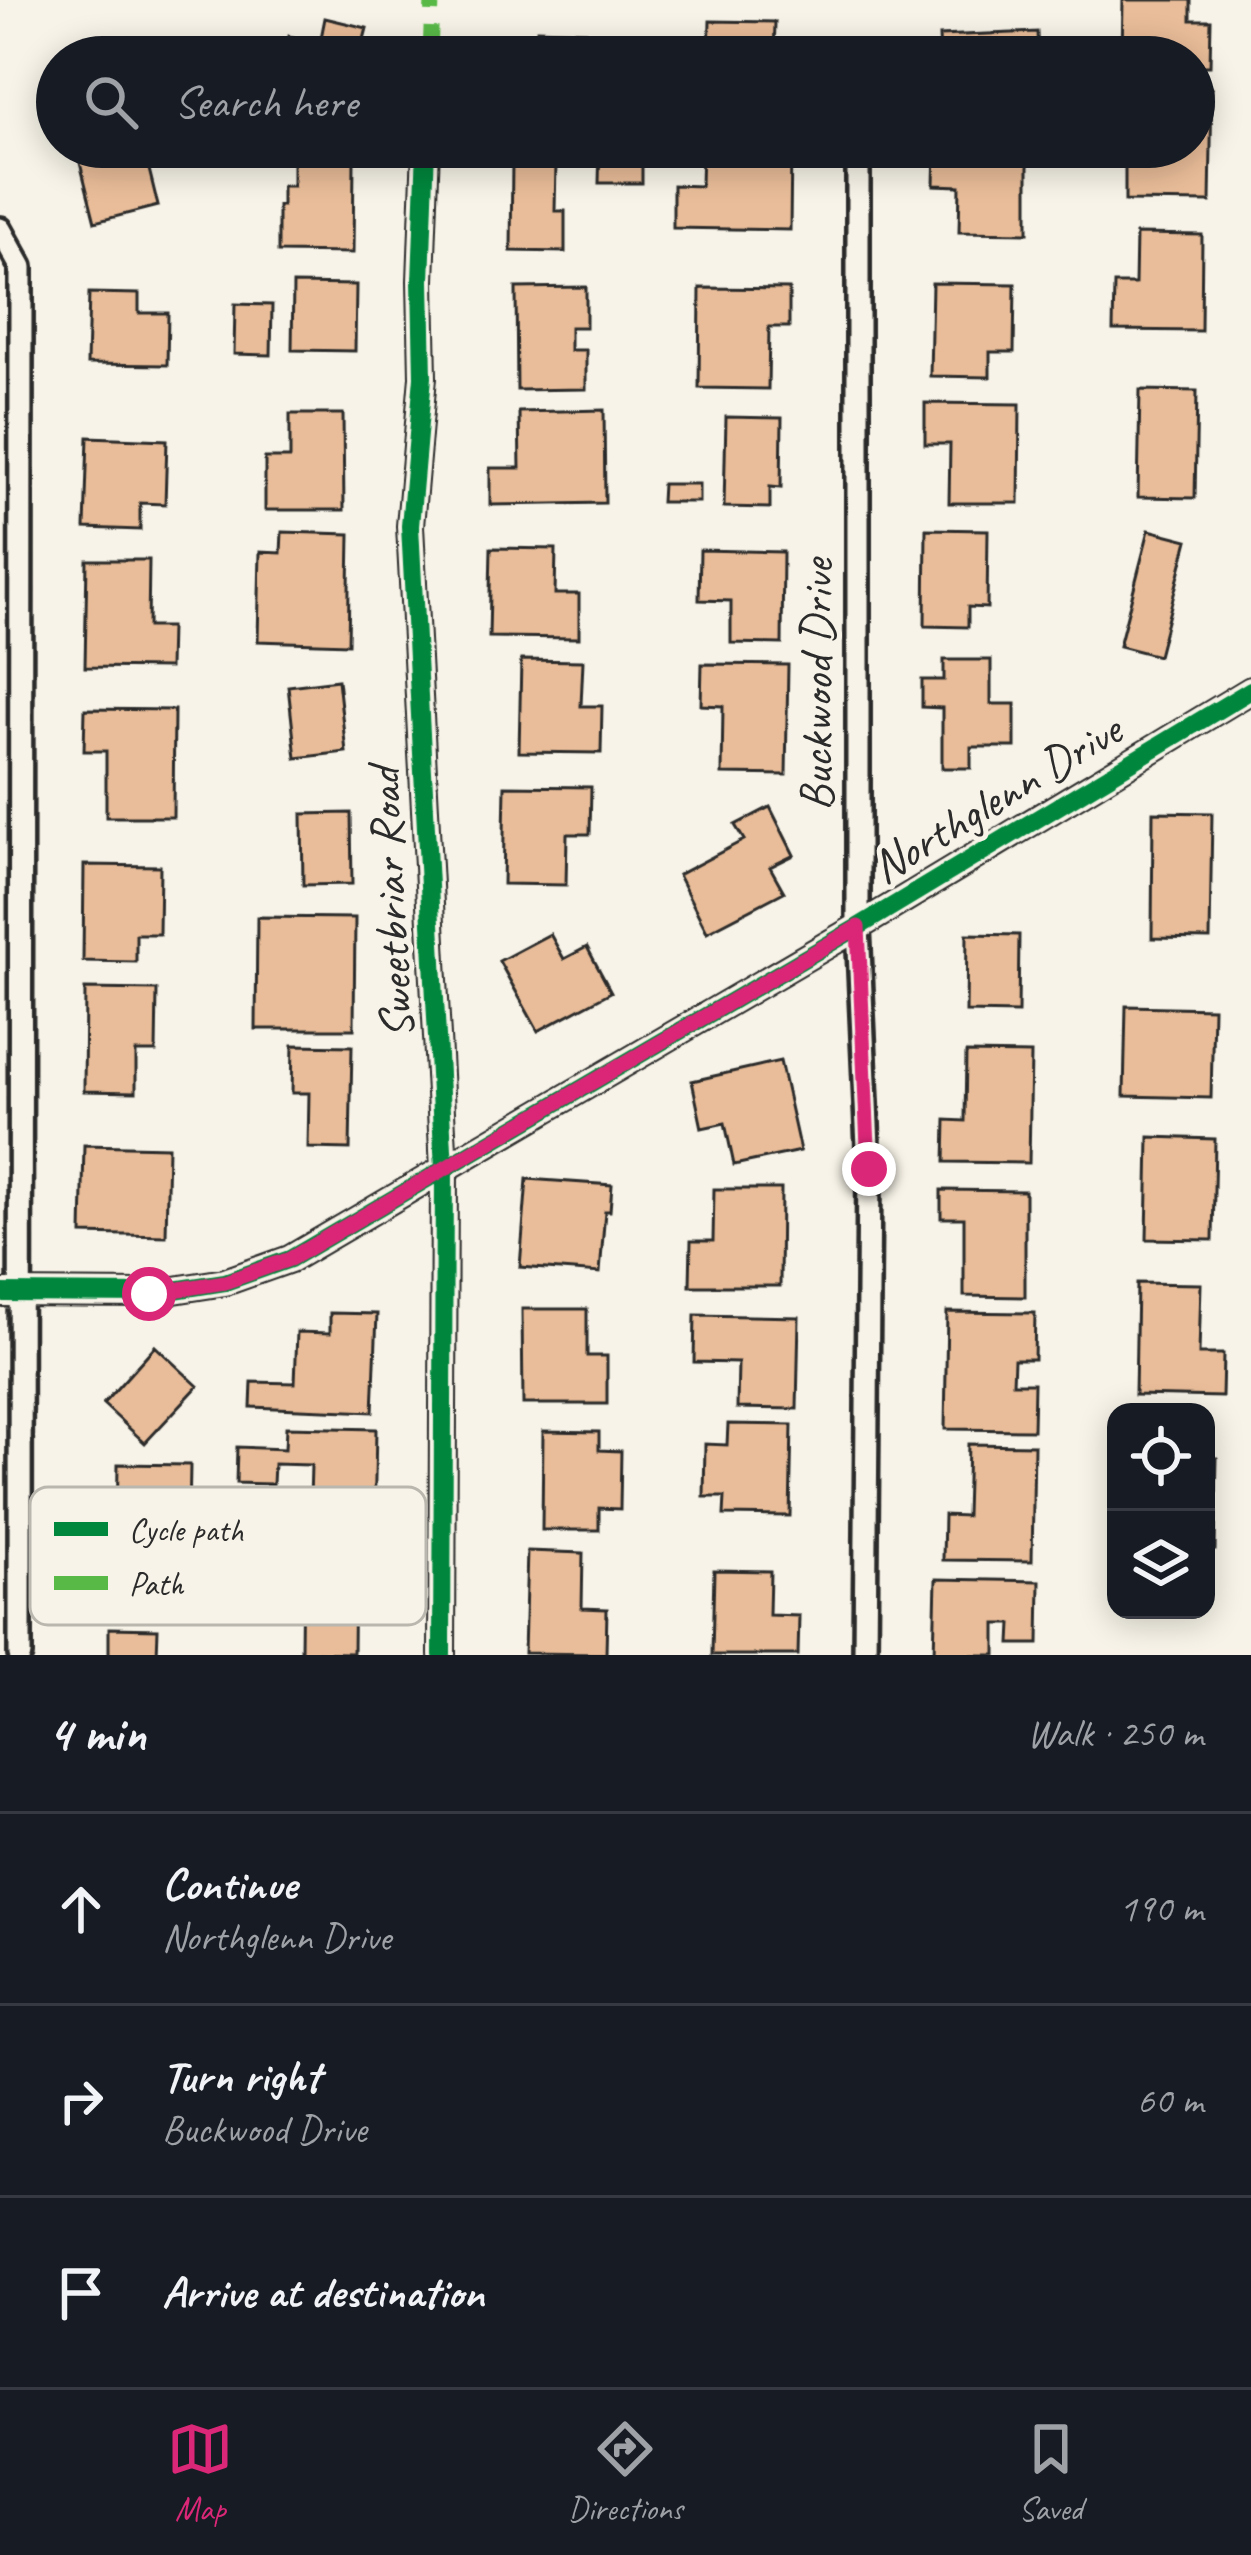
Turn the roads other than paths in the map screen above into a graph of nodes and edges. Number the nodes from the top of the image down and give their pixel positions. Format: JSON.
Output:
{"nodes":[{"id":1,"x":425,"y":168,"type":"edge"},
{"id":2,"x":859,"y":168,"type":"edge"},
{"id":3,"x":0,"y":229,"type":"edge"},
{"id":4,"x":1251,"y":690,"type":"edge"},
{"id":5,"x":858,"y":927,"type":"junction"},
{"id":6,"x":444,"y":1168,"type":"junction"},
{"id":7,"x":10,"y":1293,"type":"edge"},
{"id":8,"x":20,"y":1655,"type":"edge"},
{"id":9,"x":442,"y":1655,"type":"edge"},
{"id":10,"x":866,"y":1655,"type":"edge"}],
"edges":[{"from":1,"to":6,"type":"street","name":"Sweetbriar Road"},
{"from":2,"to":5,"type":"street","name":"Buckwood Drive"},
{"from":3,"to":7,"type":"street"},
{"from":4,"to":5,"type":"street","name":"Northglenn Drive"},
{"from":5,"to":6,"type":"street","name":"Northglenn Drive"},
{"from":5,"to":10,"type":"street","name":"Buckwood Drive"},
{"from":6,"to":7,"type":"street","name":"Northglenn Drive"},
{"from":6,"to":9,"type":"street","name":"Sweetbriar Road"},
{"from":7,"to":8,"type":"street"}]}
